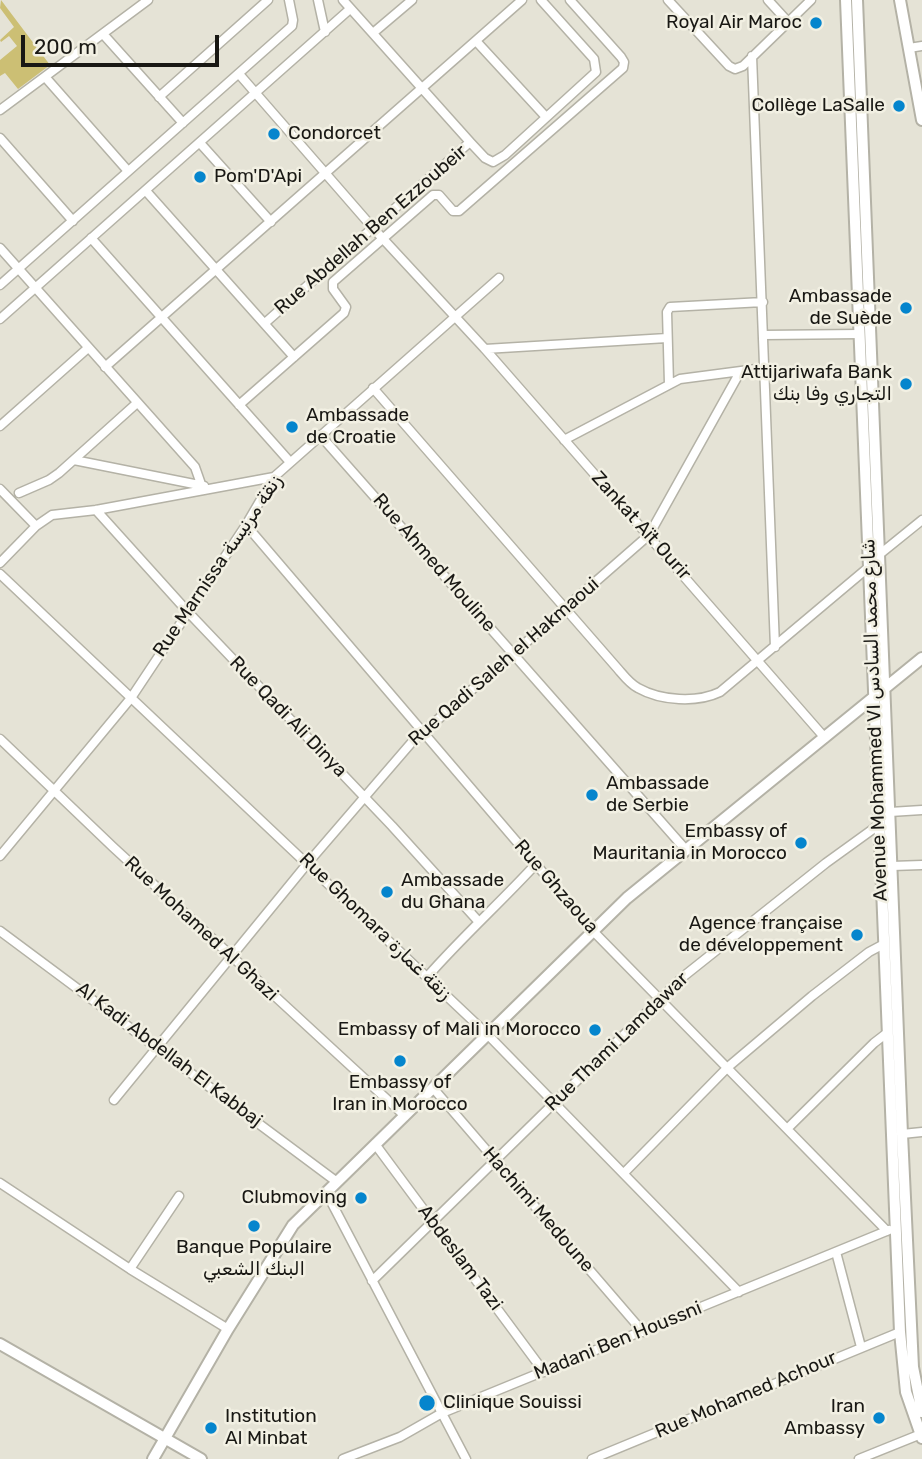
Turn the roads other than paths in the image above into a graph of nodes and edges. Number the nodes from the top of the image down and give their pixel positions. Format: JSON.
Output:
{"nodes":[{"id":1,"x":148,"y":0,"type":"edge"},
{"id":2,"x":268,"y":0,"type":"edge"},
{"id":3,"x":289,"y":0,"type":"edge"},
{"id":4,"x":318,"y":0,"type":"edge"},
{"id":5,"x":343,"y":0,"type":"edge"},
{"id":6,"x":412,"y":0,"type":"edge"},
{"id":7,"x":523,"y":0,"type":"edge"},
{"id":8,"x":541,"y":0,"type":"edge"},
{"id":9,"x":570,"y":0,"type":"edge"},
{"id":10,"x":668,"y":0,"type":"edge"},
{"id":11,"x":768,"y":0,"type":"edge"},
{"id":12,"x":811,"y":0,"type":"edge"},
{"id":13,"x":846,"y":0,"type":"edge"},
{"id":14,"x":857,"y":0,"type":"edge"},
{"id":15,"x":901,"y":0,"type":"edge"},
{"id":16,"x":351,"y":9,"type":"junction"},
{"id":17,"x":789,"y":23,"type":"junction"},
{"id":18,"x":325,"y":32,"type":"junction"},
{"id":19,"x":373,"y":33,"type":"junction"},
{"id":20,"x":103,"y":34,"type":"junction"},
{"id":21,"x":476,"y":41,"type":"junction"},
{"id":22,"x":914,"y":47,"type":"edge"},
{"id":23,"x":752,"y":57,"type":"junction"},
{"id":24,"x":239,"y":74,"type":"junction"},
{"id":25,"x":46,"y":78,"type":"junction"},
{"id":26,"x":422,"y":88,"type":"junction"},
{"id":27,"x":255,"y":95,"type":"junction"},
{"id":28,"x":159,"y":97,"type":"junction"},
{"id":29,"x":921,"y":101,"type":"edge"},
{"id":30,"x":0,"y":110,"type":"edge"},
{"id":31,"x":546,"y":117,"type":"junction"},
{"id":32,"x":922,"y":120,"type":"edge"},
{"id":33,"x":183,"y":123,"type":"junction"},
{"id":34,"x":0,"y":138,"type":"edge"},
{"id":35,"x":470,"y":142,"type":"junction"},
{"id":36,"x":200,"y":143,"type":"junction"},
{"id":37,"x":128,"y":171,"type":"junction"},
{"id":38,"x":326,"y":173,"type":"junction"},
{"id":39,"x":145,"y":191,"type":"junction"},
{"id":40,"x":74,"y":221,"type":"junction"},
{"id":41,"x":271,"y":222,"type":"junction"},
{"id":42,"x":373,"y":228,"type":"junction"},
{"id":43,"x":91,"y":238,"type":"junction"},
{"id":44,"x":383,"y":239,"type":"junction"},
{"id":45,"x":0,"y":248,"type":"edge"},
{"id":46,"x":18,"y":269,"type":"junction"},
{"id":47,"x":217,"y":269,"type":"junction"},
{"id":48,"x":499,"y":278,"type":"dead end"},
{"id":49,"x":0,"y":285,"type":"edge"},
{"id":50,"x":35,"y":288,"type":"junction"},
{"id":51,"x":763,"y":302,"type":"junction"},
{"id":52,"x":456,"y":316,"type":"junction"},
{"id":53,"x":161,"y":318,"type":"junction"},
{"id":54,"x":0,"y":319,"type":"edge"},
{"id":55,"x":265,"y":323,"type":"junction"},
{"id":56,"x":860,"y":334,"type":"junction"},
{"id":57,"x":764,"y":335,"type":"junction"},
{"id":58,"x":667,"y":338,"type":"junction"},
{"id":59,"x":88,"y":348,"type":"junction"},
{"id":60,"x":485,"y":349,"type":"junction"},
{"id":61,"x":294,"y":357,"type":"junction"},
{"id":62,"x":105,"y":367,"type":"junction"},
{"id":63,"x":764,"y":368,"type":"junction"},
{"id":64,"x":740,"y":372,"type":"junction"},
{"id":65,"x":669,"y":384,"type":"junction"},
{"id":66,"x":373,"y":388,"type":"junction"},
{"id":67,"x":137,"y":403,"type":"junction"},
{"id":68,"x":239,"y":405,"type":"junction"},
{"id":69,"x":0,"y":426,"type":"edge"},
{"id":70,"x":320,"y":435,"type":"junction"},
{"id":71,"x":564,"y":440,"type":"junction"},
{"id":72,"x":74,"y":460,"type":"junction"},
{"id":73,"x":290,"y":462,"type":"junction"},
{"id":74,"x":274,"y":477,"type":"junction"},
{"id":75,"x":201,"y":484,"type":"junction"},
{"id":76,"x":210,"y":488,"type":"junction"},
{"id":77,"x":19,"y":493,"type":"dead end"},
{"id":78,"x":2,"y":495,"type":"edge"},
{"id":79,"x":96,"y":510,"type":"junction"},
{"id":80,"x":922,"y":520,"type":"edge"},
{"id":81,"x":246,"y":525,"type":"junction"},
{"id":82,"x":36,"y":526,"type":"junction"},
{"id":83,"x":649,"y":534,"type":"junction"},
{"id":84,"x":880,"y":554,"type":"junction"},
{"id":85,"x":0,"y":563,"type":"edge"},
{"id":86,"x":870,"y":566,"type":"junction"},
{"id":87,"x":0,"y":574,"type":"edge"},
{"id":88,"x":566,"y":607,"type":"junction"},
{"id":89,"x":188,"y":611,"type":"junction"},
{"id":90,"x":775,"y":647,"type":"junction"},
{"id":91,"x":513,"y":653,"type":"junction"},
{"id":92,"x":884,"y":655,"type":"junction"},
{"id":93,"x":759,"y":661,"type":"junction"},
{"id":94,"x":921,"y":662,"type":"edge"},
{"id":95,"x":909,"y":668,"type":"junction"},
{"id":96,"x":885,"y":688,"type":"junction"},
{"id":97,"x":875,"y":697,"type":"junction"},
{"id":98,"x":131,"y":698,"type":"junction"},
{"id":99,"x":852,"y":716,"type":"junction"},
{"id":100,"x":876,"y":726,"type":"junction"},
{"id":101,"x":423,"y":730,"type":"junction"},
{"id":102,"x":825,"y":738,"type":"junction"},
{"id":103,"x":0,"y":739,"type":"edge"},
{"id":104,"x":54,"y":790,"type":"junction"},
{"id":105,"x":365,"y":799,"type":"junction"},
{"id":106,"x":922,"y":810,"type":"edge"},
{"id":107,"x":890,"y":812,"type":"junction"},
{"id":108,"x":880,"y":824,"type":"junction"},
{"id":109,"x":686,"y":850,"type":"junction"},
{"id":110,"x":0,"y":856,"type":"edge"},
{"id":111,"x":307,"y":864,"type":"junction"},
{"id":112,"x":535,"y":864,"type":"junction"},
{"id":113,"x":922,"y":865,"type":"edge"},
{"id":114,"x":892,"y":866,"type":"junction"},
{"id":115,"x":479,"y":922,"type":"junction"},
{"id":116,"x":0,"y":931,"type":"edge"},
{"id":117,"x":593,"y":931,"type":"junction"},
{"id":118,"x":884,"y":944,"type":"junction"},
{"id":119,"x":231,"y":957,"type":"junction"},
{"id":120,"x":427,"y":977,"type":"junction"},
{"id":121,"x":661,"y":1000,"type":"junction"},
{"id":122,"x":887,"y":1033,"type":"junction"},
{"id":123,"x":488,"y":1034,"type":"junction"},
{"id":124,"x":158,"y":1046,"type":"junction"},
{"id":125,"x":728,"y":1067,"type":"junction"},
{"id":126,"x":433,"y":1088,"type":"junction"},
{"id":127,"x":114,"y":1100,"type":"dead end"},
{"id":128,"x":555,"y":1102,"type":"junction"},
{"id":129,"x":405,"y":1115,"type":"junction"},
{"id":130,"x":787,"y":1129,"type":"junction"},
{"id":131,"x":922,"y":1132,"type":"edge"},
{"id":132,"x":902,"y":1133,"type":"junction"},
{"id":133,"x":375,"y":1144,"type":"junction"},
{"id":134,"x":495,"y":1159,"type":"junction"},
{"id":135,"x":624,"y":1173,"type":"junction"},
{"id":136,"x":337,"y":1182,"type":"junction"},
{"id":137,"x":0,"y":1183,"type":"edge"},
{"id":138,"x":327,"y":1192,"type":"junction"},
{"id":139,"x":179,"y":1196,"type":"dead end"},
{"id":140,"x":432,"y":1222,"type":"junction"},
{"id":141,"x":891,"y":1229,"type":"junction"},
{"id":142,"x":836,"y":1252,"type":"junction"},
{"id":143,"x":130,"y":1269,"type":"junction"},
{"id":144,"x":372,"y":1281,"type":"junction"},
{"id":145,"x":739,"y":1292,"type":"junction"},
{"id":146,"x":228,"y":1329,"type":"junction"},
{"id":147,"x":643,"y":1332,"type":"junction"},
{"id":148,"x":900,"y":1332,"type":"junction"},
{"id":149,"x":0,"y":1344,"type":"edge"},
{"id":150,"x":861,"y":1347,"type":"junction"},
{"id":151,"x":544,"y":1372,"type":"junction"},
{"id":152,"x":922,"y":1412,"type":"edge"},
{"id":153,"x":442,"y":1413,"type":"junction"},
{"id":154,"x":921,"y":1436,"type":"edge"},
{"id":155,"x":165,"y":1438,"type":"junction"},
{"id":156,"x":153,"y":1459,"type":"edge"},
{"id":157,"x":201,"y":1459,"type":"edge"},
{"id":158,"x":343,"y":1459,"type":"edge"},
{"id":159,"x":466,"y":1459,"type":"edge"},
{"id":160,"x":592,"y":1459,"type":"edge"},
{"id":161,"x":859,"y":1459,"type":"edge"}],
"edges":[{"from":1,"to":20,"type":"street"},
{"from":2,"to":28,"type":"street"},
{"from":3,"to":24,"type":"street"},
{"from":4,"to":18,"type":"street"},
{"from":5,"to":16,"type":"street"},
{"from":6,"to":19,"type":"street"},
{"from":7,"to":21,"type":"street"},
{"from":8,"to":31,"type":"street","name":"Rue Abdellah Ben Ezzoubeir"},
{"from":9,"to":44,"type":"street","name":"Rue Abdellah Ben Ezzoubeir"},
{"from":10,"to":23,"type":"street"},
{"from":11,"to":17,"type":"street"},
{"from":12,"to":17,"type":"street"},
{"from":13,"to":56,"type":"main road","name":"Avenue Mohammed VI شارع محمد السادس"},
{"from":14,"to":84,"type":"main road","name":"Avenue Mohammed VI شارع محمد السادس"},
{"from":15,"to":22,"type":"main road"},
{"from":16,"to":18,"type":"street"},
{"from":16,"to":19,"type":"street"},
{"from":17,"to":23,"type":"street"},
{"from":18,"to":27,"type":"street"},
{"from":19,"to":26,"type":"street"},
{"from":20,"to":25,"type":"street"},
{"from":20,"to":28,"type":"street"},
{"from":21,"to":26,"type":"street"},
{"from":21,"to":31,"type":"street"},
{"from":22,"to":29,"type":"main road"},
{"from":23,"to":51,"type":"street"},
{"from":24,"to":27,"type":"street","name":"Zankat Aït Ourir"},
{"from":24,"to":33,"type":"street"},
{"from":25,"to":30,"type":"street"},
{"from":25,"to":37,"type":"street"},
{"from":26,"to":35,"type":"street"},
{"from":26,"to":38,"type":"street"},
{"from":27,"to":36,"type":"street"},
{"from":27,"to":38,"type":"street","name":"Zankat Aït Ourir"},
{"from":28,"to":33,"type":"street"},
{"from":29,"to":32,"type":"main road"},
{"from":31,"to":35,"type":"street","name":"Rue Abdellah Ben Ezzoubeir"},
{"from":33,"to":37,"type":"street"},
{"from":34,"to":40,"type":"street"},
{"from":35,"to":42,"type":"street","name":"Rue Abdellah Ben Ezzoubeir"},
{"from":36,"to":39,"type":"street"},
{"from":36,"to":41,"type":"street"},
{"from":37,"to":40,"type":"street"},
{"from":38,"to":41,"type":"street"},
{"from":38,"to":42,"type":"street","name":"Zankat Aït Ourir"},
{"from":39,"to":43,"type":"street"},
{"from":39,"to":47,"type":"street"},
{"from":40,"to":46,"type":"street"},
{"from":41,"to":47,"type":"street"},
{"from":42,"to":44,"type":"street","name":"Zankat Aït Ourir"},
{"from":42,"to":55,"type":"street","name":"Rue Abdellah Ben Ezzoubeir"},
{"from":43,"to":50,"type":"street"},
{"from":43,"to":53,"type":"street"},
{"from":44,"to":52,"type":"street","name":"Zankat Aït Ourir"},
{"from":44,"to":61,"type":"street","name":"Rue Abdellah Ben Ezzoubeir"},
{"from":45,"to":46,"type":"street"},
{"from":46,"to":49,"type":"street"},
{"from":46,"to":50,"type":"street"},
{"from":47,"to":53,"type":"street"},
{"from":47,"to":55,"type":"street"},
{"from":48,"to":52,"type":"street","name":"Rue Marnissa زنقة مرنيسة"},
{"from":50,"to":54,"type":"street"},
{"from":50,"to":59,"type":"street"},
{"from":51,"to":57,"type":"street"},
{"from":51,"to":58,"type":"street"},
{"from":52,"to":60,"type":"street","name":"Zankat Aït Ourir"},
{"from":52,"to":66,"type":"street","name":"Rue Marnissa زنقة مرنيسة"},
{"from":53,"to":62,"type":"street"},
{"from":53,"to":68,"type":"street"},
{"from":55,"to":61,"type":"street"},
{"from":56,"to":57,"type":"street"},
{"from":56,"to":86,"type":"main road","name":"Avenue Mohammed VI شارع محمد السادس"},
{"from":57,"to":63,"type":"street"},
{"from":58,"to":60,"type":"street"},
{"from":58,"to":65,"type":"street"},
{"from":59,"to":62,"type":"street"},
{"from":59,"to":69,"type":"street"},
{"from":60,"to":71,"type":"street","name":"Zankat Aït Ourir"},
{"from":61,"to":68,"type":"street","name":"Rue Abdellah Ben Ezzoubeir"},
{"from":62,"to":67,"type":"street"},
{"from":63,"to":64,"type":"street"},
{"from":63,"to":90,"type":"street"},
{"from":64,"to":65,"type":"street"},
{"from":64,"to":83,"type":"street","name":"Rue Qadi Saleh el Hakmaoui"},
{"from":65,"to":71,"type":"street"},
{"from":66,"to":70,"type":"street","name":"Rue Marnissa زنقة مرنيسة"},
{"from":66,"to":88,"type":"street"},
{"from":67,"to":72,"type":"street"},
{"from":67,"to":75,"type":"street"},
{"from":68,"to":73,"type":"street"},
{"from":70,"to":73,"type":"street","name":"Rue Marnissa زنقة مرنيسة"},
{"from":70,"to":91,"type":"street","name":"Rue Ahmed Mouline"},
{"from":71,"to":83,"type":"street","name":"Zankat Aït Ourir"},
{"from":72,"to":75,"type":"street"},
{"from":72,"to":77,"type":"street"},
{"from":73,"to":74,"type":"street","name":"Rue Marnissa زنقة مرنيسة"},
{"from":74,"to":76,"type":"street"},
{"from":74,"to":81,"type":"street","name":"Rue Marnissa زنقة مرنيسة"},
{"from":75,"to":76,"type":"street"},
{"from":76,"to":79,"type":"street"},
{"from":78,"to":82,"type":"street"},
{"from":79,"to":82,"type":"street"},
{"from":79,"to":89,"type":"street","name":"Rue Qadi Ali Dinya"},
{"from":80,"to":84,"type":"street"},
{"from":81,"to":89,"type":"street","name":"Rue Marnissa زنقة مرنيسة"},
{"from":81,"to":101,"type":"street","name":"Rue Ghzaoua"},
{"from":82,"to":85,"type":"street"},
{"from":83,"to":88,"type":"street","name":"Rue Qadi Saleh el Hakmaoui"},
{"from":83,"to":93,"type":"street","name":"Zankat Aït Ourir"},
{"from":84,"to":92,"type":"main road","name":"Avenue Mohammed VI شارع محمد السادس"},
{"from":86,"to":90,"type":"street"},
{"from":86,"to":97,"type":"main road","name":"Avenue Mohammed VI شارع محمد السادس"},
{"from":87,"to":98,"type":"street","name":"Rue Ghomara زنقة غمارة"},
{"from":88,"to":91,"type":"street","name":"Rue Qadi Saleh el Hakmaoui"},
{"from":88,"to":93,"type":"street"},
{"from":89,"to":98,"type":"street","name":"Rue Marnissa زنقة مرنيسة"},
{"from":89,"to":105,"type":"street","name":"Rue Qadi Ali Dinya"},
{"from":90,"to":93,"type":"street"},
{"from":91,"to":101,"type":"street","name":"Rue Qadi Saleh el Hakmaoui"},
{"from":91,"to":109,"type":"street","name":"Rue Ahmed Mouline"},
{"from":92,"to":95,"type":"main road"},
{"from":92,"to":96,"type":"main road","name":"Avenue Mohammed VI شارع محمد السادس"},
{"from":93,"to":102,"type":"street","name":"Zankat Aït Ourir"},
{"from":94,"to":95,"type":"main road"},
{"from":95,"to":96,"type":"main road"},
{"from":96,"to":97,"type":"main road"},
{"from":96,"to":107,"type":"main road","name":"Avenue Mohammed VI شارع محمد السادس"},
{"from":97,"to":99,"type":"main road"},
{"from":97,"to":100,"type":"main road","name":"Avenue Mohammed VI شارع محمد السادس"},
{"from":98,"to":104,"type":"street","name":"Rue Marnissa زنقة مرنيسة"},
{"from":98,"to":111,"type":"street","name":"Rue Ghomara زنقة غمارة"},
{"from":99,"to":100,"type":"main road"},
{"from":99,"to":102,"type":"main road"},
{"from":100,"to":108,"type":"main road","name":"Avenue Mohammed VI شارع محمد السادس"},
{"from":101,"to":105,"type":"street","name":"Rue Qadi Saleh el Hakmaoui"},
{"from":101,"to":112,"type":"street","name":"Rue Ghzaoua"},
{"from":102,"to":109,"type":"main road"},
{"from":103,"to":104,"type":"street","name":"Rue Mohamed Al Ghazi"},
{"from":104,"to":110,"type":"street","name":"Rue Marnissa زنقة مرنيسة"},
{"from":104,"to":119,"type":"street","name":"Rue Mohamed Al Ghazi"},
{"from":105,"to":111,"type":"street","name":"Rue Qadi Saleh el Hakmaoui"},
{"from":105,"to":115,"type":"street","name":"Rue Qadi Ali Dinya"},
{"from":106,"to":107,"type":"street"},
{"from":107,"to":114,"type":"main road","name":"Avenue Mohammed VI شارع محمد السادس"},
{"from":108,"to":118,"type":"main road","name":"Avenue Mohammed VI شارع محمد السادس"},
{"from":108,"to":121,"type":"street","name":"Rue Thami Lamdawar"},
{"from":109,"to":117,"type":"main road"},
{"from":111,"to":119,"type":"street","name":"Rue Qadi Saleh el Hakmaoui"},
{"from":111,"to":120,"type":"street","name":"Rue Ghomara زنقة غمارة"},
{"from":112,"to":115,"type":"street"},
{"from":112,"to":117,"type":"street","name":"Rue Ghzaoua"},
{"from":113,"to":114,"type":"street"},
{"from":114,"to":132,"type":"main road","name":"Avenue Mohammed VI شارع محمد السادس"},
{"from":115,"to":120,"type":"street"},
{"from":116,"to":124,"type":"street","name":"Al Kadi Abdellah El Kabbaj"},
{"from":117,"to":121,"type":"street","name":"Rue Ghzaoua"},
{"from":117,"to":123,"type":"main road"},
{"from":118,"to":122,"type":"main road","name":"Avenue Mohammed VI شارع محمد السادس"},
{"from":118,"to":125,"type":"street"},
{"from":119,"to":124,"type":"street","name":"Rue Qadi Saleh el Hakmaoui"},
{"from":119,"to":129,"type":"street","name":"Rue Mohamed Al Ghazi"},
{"from":120,"to":123,"type":"street","name":"Rue Ghomara زنقة غمارة"},
{"from":121,"to":125,"type":"street","name":"Rue Ghzaoua"},
{"from":121,"to":128,"type":"street","name":"Rue Thami Lamdawar"},
{"from":122,"to":130,"type":"street"},
{"from":122,"to":141,"type":"main road","name":"Avenue Mohammed VI شارع محمد السادس"},
{"from":123,"to":126,"type":"main road"},
{"from":123,"to":128,"type":"street","name":"Rue Ghomara زنقة غمارة"},
{"from":124,"to":127,"type":"street","name":"Rue Qadi Saleh el Hakmaoui"},
{"from":124,"to":136,"type":"street","name":"Al Kadi Abdellah El Kabbaj"},
{"from":125,"to":130,"type":"street","name":"Rue Ghzaoua"},
{"from":125,"to":135,"type":"street"},
{"from":126,"to":129,"type":"main road"},
{"from":126,"to":134,"type":"street","name":"Hachimi Medoune"},
{"from":128,"to":134,"type":"street","name":"Rue Thami Lamdawar"},
{"from":128,"to":135,"type":"street","name":"Rue Ghomara زنقة غمارة"},
{"from":129,"to":133,"type":"main road"},
{"from":130,"to":141,"type":"street","name":"Rue Ghzaoua"},
{"from":131,"to":132,"type":"street"},
{"from":132,"to":152,"type":"main road","name":"Avenue Mohammed VI شارع محمد السادس"},
{"from":133,"to":136,"type":"main road"},
{"from":133,"to":140,"type":"street","name":"Abdeslam Tazi"},
{"from":134,"to":140,"type":"street","name":"Rue Thami Lamdawar"},
{"from":134,"to":147,"type":"street","name":"Hachimi Medoune"},
{"from":135,"to":145,"type":"street","name":"Rue Ghomara زنقة غمارة"},
{"from":136,"to":138,"type":"main road"},
{"from":137,"to":143,"type":"street"},
{"from":138,"to":144,"type":"street"},
{"from":138,"to":146,"type":"main road"},
{"from":139,"to":143,"type":"street"},
{"from":140,"to":144,"type":"street","name":"Rue Thami Lamdawar"},
{"from":140,"to":151,"type":"street","name":"Abdeslam Tazi"},
{"from":141,"to":142,"type":"street","name":"Madani Ben Houssni"},
{"from":141,"to":148,"type":"main road","name":"Avenue Mohammed VI شارع محمد السادس"},
{"from":142,"to":145,"type":"street","name":"Madani Ben Houssni"},
{"from":142,"to":150,"type":"street"},
{"from":143,"to":146,"type":"street"},
{"from":144,"to":153,"type":"street"},
{"from":145,"to":147,"type":"street","name":"Madani Ben Houssni"},
{"from":146,"to":155,"type":"main road"},
{"from":147,"to":151,"type":"street","name":"Madani Ben Houssni"},
{"from":148,"to":150,"type":"street","name":"Rue Mohamed Achour"},
{"from":148,"to":154,"type":"main road","name":"Avenue Mohammed VI شارع محمد السادس"},
{"from":149,"to":155,"type":"main road"},
{"from":150,"to":160,"type":"street","name":"Rue Mohamed Achour"},
{"from":151,"to":153,"type":"street","name":"Madani Ben Houssni"},
{"from":153,"to":158,"type":"street","name":"Madani Ben Houssni"},
{"from":153,"to":159,"type":"street"},
{"from":154,"to":161,"type":"street"},
{"from":155,"to":156,"type":"main road"},
{"from":155,"to":157,"type":"main road"}]}
